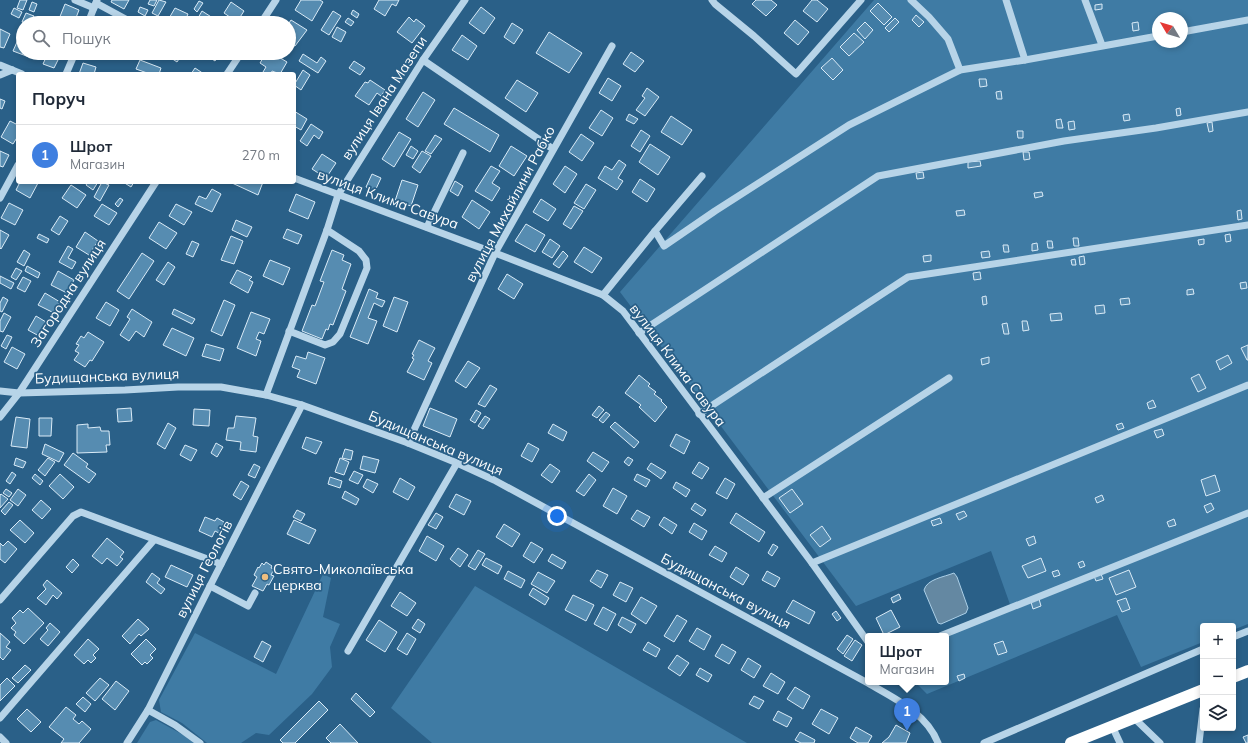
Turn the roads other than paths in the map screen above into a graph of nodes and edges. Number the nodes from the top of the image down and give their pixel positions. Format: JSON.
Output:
{"nodes":[{"id":1,"x":75,"y":0,"type":"edge"},
{"id":2,"x":276,"y":0,"type":"edge"},
{"id":3,"x":465,"y":0,"type":"edge"},
{"id":4,"x":712,"y":0,"type":"edge"},
{"id":5,"x":861,"y":0,"type":"edge"},
{"id":6,"x":911,"y":0,"type":"edge"},
{"id":7,"x":1006,"y":0,"type":"edge"},
{"id":8,"x":1085,"y":0,"type":"edge"},
{"id":9,"x":96,"y":4,"type":"edge"},
{"id":10,"x":91,"y":16,"type":"edge"},
{"id":11,"x":119,"y":16,"type":"edge"},
{"id":12,"x":266,"y":16,"type":"edge"},
{"id":13,"x":1248,"y":20,"type":"edge"},
{"id":14,"x":1188,"y":31,"type":"edge"},
{"id":15,"x":1152,"y":37,"type":"edge"},
{"id":16,"x":612,"y":46,"type":"dead end"},
{"id":17,"x":1102,"y":46,"type":"junction"},
{"id":18,"x":72,"y":60,"type":"edge"},
{"id":19,"x":236,"y":60,"type":"edge"},
{"id":20,"x":423,"y":60,"type":"junction"},
{"id":21,"x":1025,"y":60,"type":"junction"},
{"id":22,"x":0,"y":65,"type":"edge"},
{"id":23,"x":12,"y":70,"type":"junction"},
{"id":24,"x":960,"y":70,"type":"junction"},
{"id":25,"x":17,"y":72,"type":"edge"},
{"id":26,"x":67,"y":72,"type":"edge"},
{"id":27,"x":228,"y":72,"type":"edge"},
{"id":28,"x":0,"y":75,"type":"edge"},
{"id":29,"x":1248,"y":112,"type":"edge"},
{"id":30,"x":553,"y":149,"type":"junction"},
{"id":31,"x":464,"y":153,"type":"dead end"},
{"id":32,"x":16,"y":169,"type":"edge"},
{"id":33,"x":702,"y":176,"type":"dead end"},
{"id":34,"x":296,"y":179,"type":"edge"},
{"id":35,"x":155,"y":184,"type":"edge"},
{"id":36,"x":338,"y":195,"type":"junction"},
{"id":37,"x":0,"y":198,"type":"edge"},
{"id":38,"x":1248,"y":225,"type":"edge"},
{"id":39,"x":426,"y":227,"type":"junction"},
{"id":40,"x":327,"y":230,"type":"junction"},
{"id":41,"x":655,"y":230,"type":"junction"},
{"id":42,"x":495,"y":253,"type":"junction"},
{"id":43,"x":603,"y":295,"type":"junction"},
{"id":44,"x":289,"y":331,"type":"junction"},
{"id":45,"x":639,"y":333,"type":"junction"},
{"id":46,"x":949,"y":378,"type":"dead end"},
{"id":47,"x":1248,"y":385,"type":"edge"},
{"id":48,"x":0,"y":391,"type":"edge"},
{"id":49,"x":19,"y":393,"type":"junction"},
{"id":50,"x":266,"y":395,"type":"junction"},
{"id":51,"x":302,"y":405,"type":"junction"},
{"id":52,"x":699,"y":414,"type":"junction"},
{"id":53,"x":0,"y":417,"type":"edge"},
{"id":54,"x":408,"y":443,"type":"junction"},
{"id":55,"x":457,"y":462,"type":"junction"},
{"id":56,"x":763,"y":498,"type":"junction"},
{"id":57,"x":1248,"y":513,"type":"edge"},
{"id":58,"x":154,"y":540,"type":"junction"},
{"id":59,"x":812,"y":563,"type":"junction"},
{"id":60,"x":221,"y":564,"type":"junction"},
{"id":61,"x":210,"y":586,"type":"junction"},
{"id":62,"x":255,"y":593,"type":"dead end"},
{"id":63,"x":0,"y":600,"type":"edge"},
{"id":64,"x":1248,"y":631,"type":"edge"},
{"id":65,"x":948,"y":633,"type":"edge"},
{"id":66,"x":1236,"y":636,"type":"edge"},
{"id":67,"x":865,"y":638,"type":"edge"},
{"id":68,"x":1200,"y":650,"type":"edge"},
{"id":69,"x":348,"y":651,"type":"dead end"},
{"id":70,"x":1248,"y":671,"type":"edge"},
{"id":71,"x":1236,"y":676,"type":"edge"},
{"id":72,"x":865,"y":679,"type":"edge"},
{"id":73,"x":874,"y":685,"type":"edge"},
{"id":74,"x":1200,"y":691,"type":"edge"},
{"id":75,"x":148,"y":710,"type":"junction"},
{"id":76,"x":1133,"y":717,"type":"junction"},
{"id":77,"x":0,"y":718,"type":"edge"},
{"id":78,"x":1112,"y":726,"type":"junction"},
{"id":79,"x":1200,"y":731,"type":"edge"},
{"id":80,"x":0,"y":737,"type":"edge"},
{"id":81,"x":6,"y":743,"type":"edge"},
{"id":82,"x":128,"y":743,"type":"edge"},
{"id":83,"x":200,"y":743,"type":"edge"},
{"id":84,"x":938,"y":743,"type":"edge"},
{"id":85,"x":984,"y":743,"type":"edge"},
{"id":86,"x":1070,"y":743,"type":"edge"},
{"id":87,"x":1120,"y":743,"type":"edge"},
{"id":88,"x":1160,"y":743,"type":"edge"},
{"id":89,"x":1199,"y":743,"type":"edge"}],
"edges":[{"from":1,"to":9,"type":"street"},
{"from":2,"to":12,"type":"street"},
{"from":3,"to":20,"type":"street","name":"вулиця Івана Мазепи"},
{"from":4,"to":5,"type":"street"},
{"from":6,"to":24,"type":"street"},
{"from":7,"to":21,"type":"street"},
{"from":8,"to":17,"type":"street"},
{"from":9,"to":10,"type":"street"},
{"from":9,"to":11,"type":"street"},
{"from":13,"to":14,"type":"street"},
{"from":15,"to":17,"type":"street"},
{"from":16,"to":30,"type":"street","name":"вулиця Михайлини Рабко"},
{"from":17,"to":21,"type":"street"},
{"from":18,"to":26,"type":"street"},
{"from":19,"to":27,"type":"street"},
{"from":20,"to":30,"type":"street"},
{"from":20,"to":36,"type":"street","name":"вулиця Івана Мазепи"},
{"from":21,"to":24,"type":"street"},
{"from":22,"to":23,"type":"street"},
{"from":23,"to":25,"type":"street"},
{"from":23,"to":28,"type":"street"},
{"from":24,"to":41,"type":"street"},
{"from":29,"to":45,"type":"street"},
{"from":30,"to":42,"type":"street","name":"вулиця Михайлини Рабко"},
{"from":31,"to":39,"type":"street"},
{"from":32,"to":37,"type":"street"},
{"from":33,"to":41,"type":"street"},
{"from":34,"to":36,"type":"street","name":"вулиця Клима Савура"},
{"from":35,"to":49,"type":"street","name":"Загородна вулиця"},
{"from":36,"to":39,"type":"street","name":"вулиця Клима Савура"},
{"from":36,"to":40,"type":"street","name":"вулиця Івана Мазепи"},
{"from":38,"to":52,"type":"street"},
{"from":39,"to":42,"type":"street","name":"вулиця Клима Савура"},
{"from":40,"to":44,"type":"street","name":"вулиця Івана Мазепи"},
{"from":40,"to":44,"type":"street"},
{"from":41,"to":43,"type":"street"},
{"from":42,"to":43,"type":"street","name":"вулиця Клима Савура"},
{"from":42,"to":54,"type":"street","name":"вулиця Михайлини Рабко"},
{"from":43,"to":45,"type":"street","name":"вулиця Клима Савура"},
{"from":44,"to":50,"type":"street","name":"вулиця Івана Мазепи"},
{"from":45,"to":52,"type":"street","name":"вулиця Клима Савура"},
{"from":46,"to":56,"type":"street"},
{"from":47,"to":59,"type":"street"},
{"from":48,"to":49,"type":"street","name":"Будищанська вулиця"},
{"from":49,"to":50,"type":"street","name":"Будищанська вулиця"},
{"from":49,"to":53,"type":"street","name":"Загородна вулиця"},
{"from":50,"to":51,"type":"street","name":"Будищанська вулиця"},
{"from":51,"to":54,"type":"street","name":"Будищанська вулиця"},
{"from":51,"to":60,"type":"street","name":"вулиця Геологів"},
{"from":52,"to":56,"type":"street","name":"вулиця Клима Савура"},
{"from":54,"to":55,"type":"street","name":"Будищанська вулиця"},
{"from":55,"to":69,"type":"street"},
{"from":55,"to":72,"type":"street","name":"Будищанська вулиця"},
{"from":56,"to":59,"type":"street","name":"вулиця Клима Савура"},
{"from":57,"to":65,"type":"street"},
{"from":58,"to":60,"type":"street"},
{"from":58,"to":63,"type":"street"},
{"from":58,"to":77,"type":"street"},
{"from":59,"to":67,"type":"street","name":"вулиця Клима Савура"},
{"from":60,"to":61,"type":"street","name":"вулиця Геологів"},
{"from":61,"to":62,"type":"street"},
{"from":61,"to":75,"type":"street","name":"вулиця Геологів"},
{"from":64,"to":66,"type":"street"},
{"from":68,"to":85,"type":"street"},
{"from":70,"to":71,"type":"highway"},
{"from":73,"to":84,"type":"street","name":"Будищанська вулиця"},
{"from":74,"to":76,"type":"highway"},
{"from":75,"to":82,"type":"street","name":"вулиця Геологів"},
{"from":75,"to":83,"type":"street"},
{"from":76,"to":78,"type":"highway"},
{"from":76,"to":88,"type":"street"},
{"from":78,"to":86,"type":"highway"},
{"from":78,"to":87,"type":"street"},
{"from":79,"to":89,"type":"street"},
{"from":80,"to":81,"type":"street"}]}
